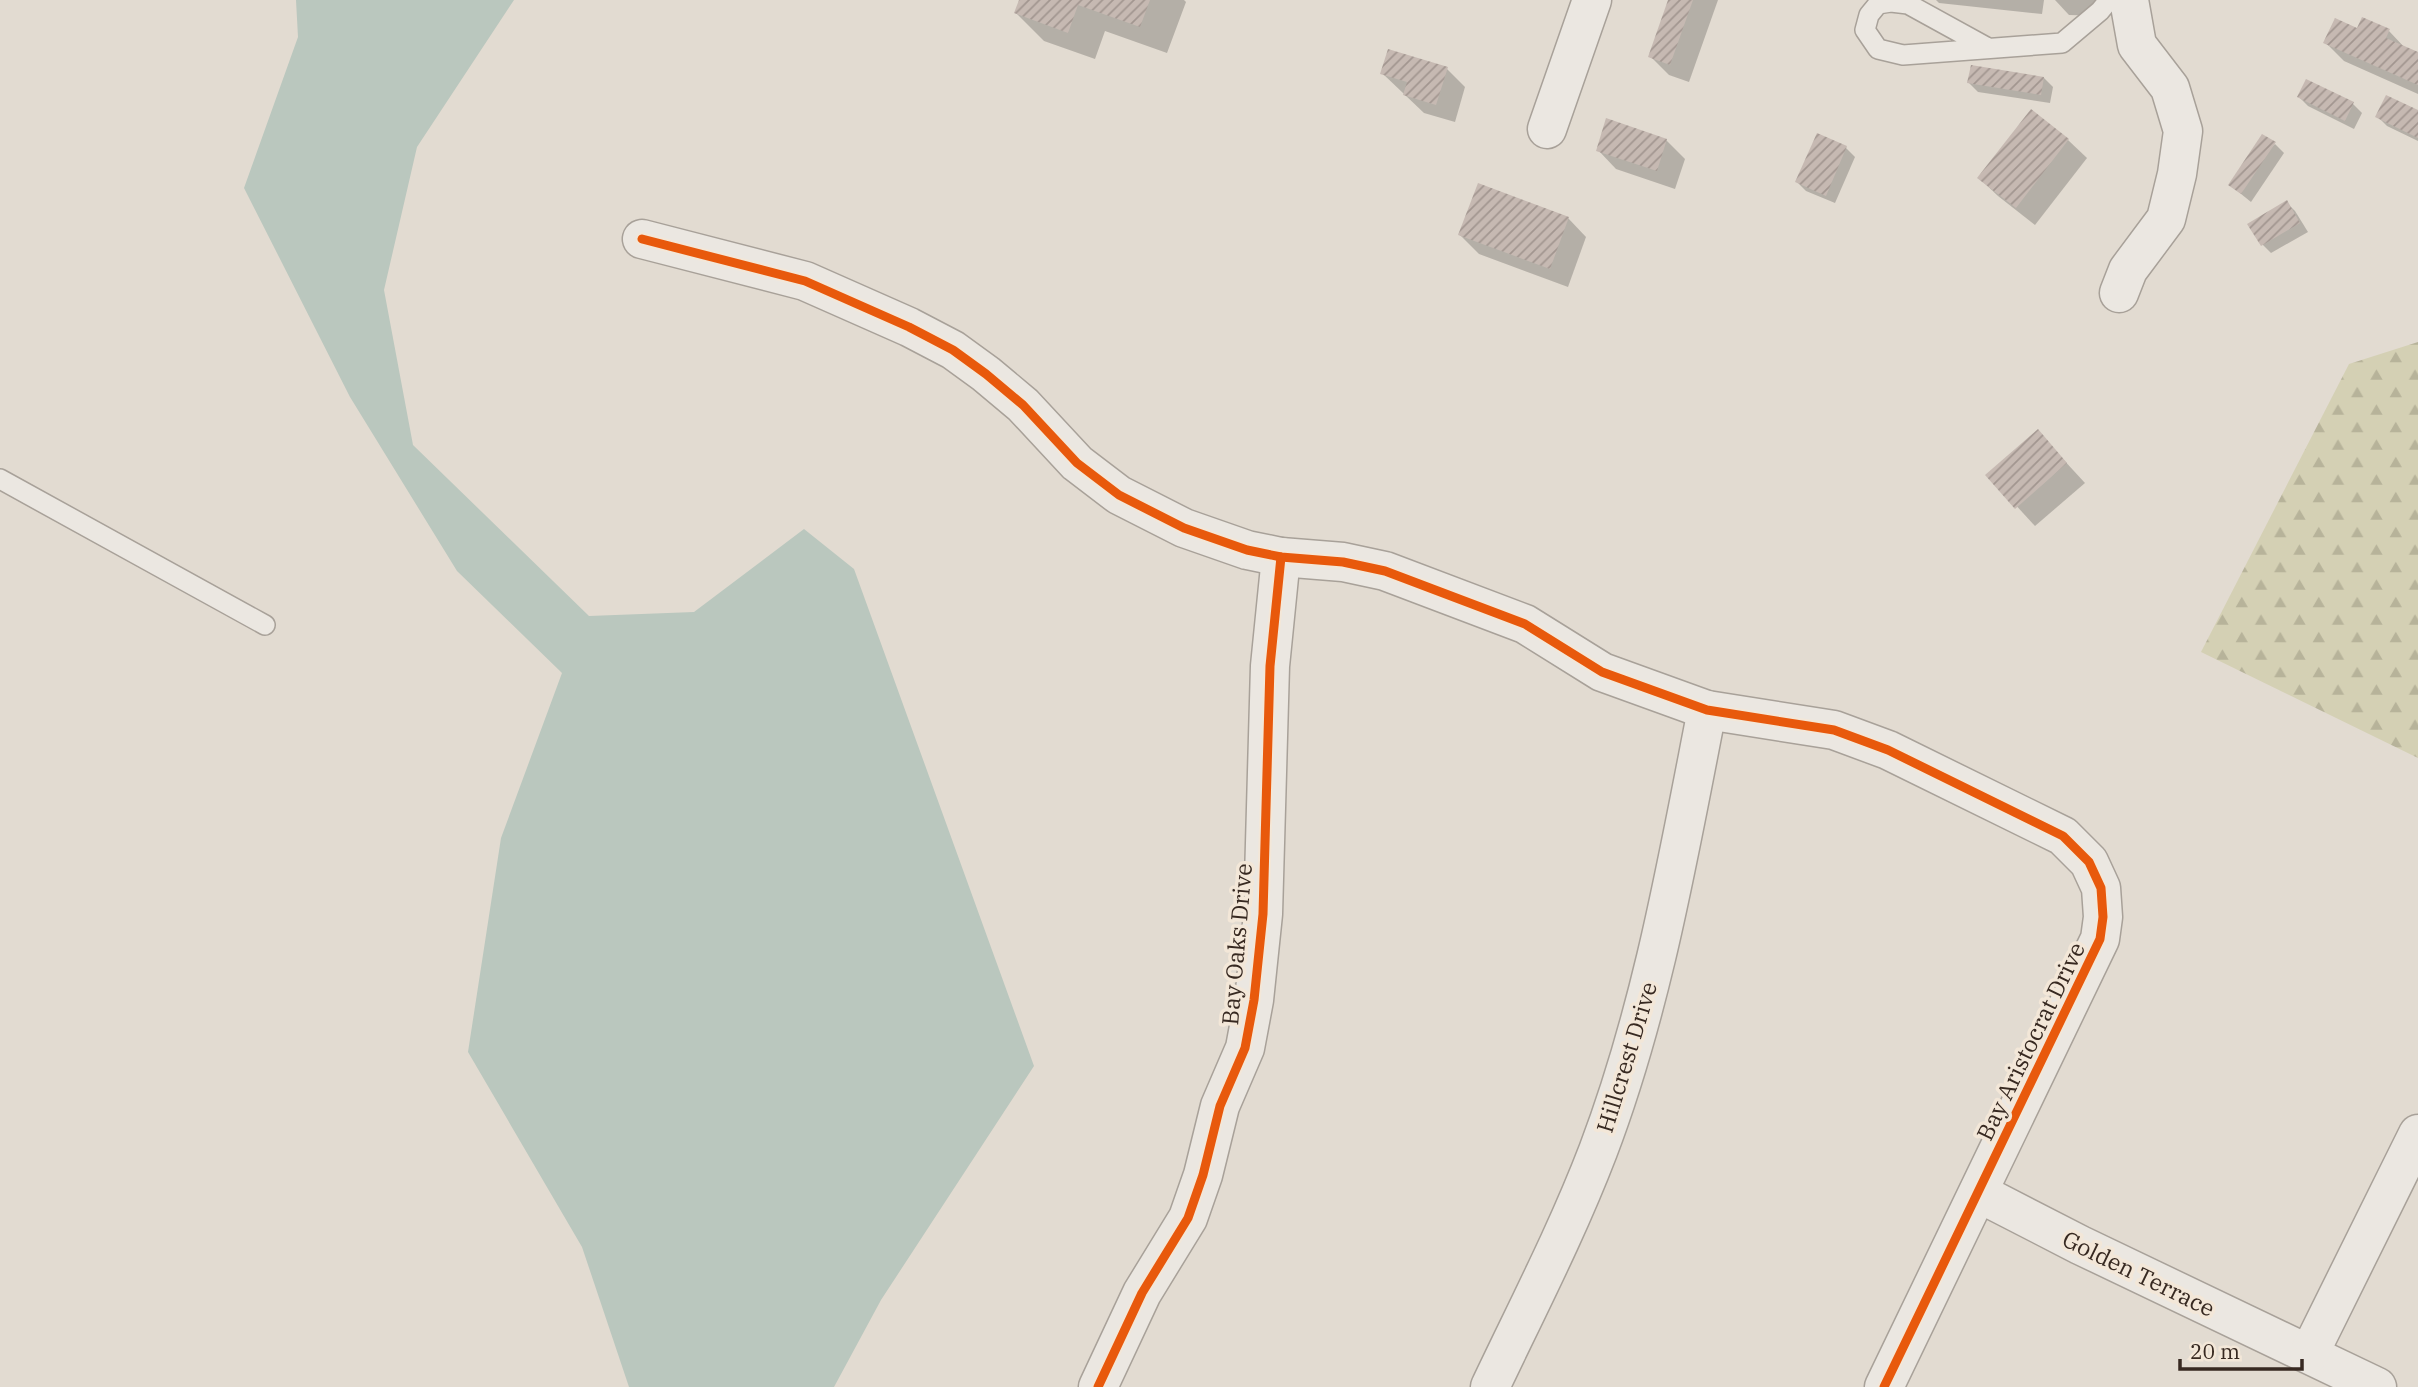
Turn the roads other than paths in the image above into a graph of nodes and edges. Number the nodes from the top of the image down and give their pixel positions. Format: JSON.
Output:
{"nodes":[{"id":1,"x":1592,"y":0,"type":"edge"},
{"id":2,"x":2109,"y":0,"type":"edge"},
{"id":3,"x":2129,"y":0,"type":"edge"},
{"id":4,"x":1988,"y":48,"type":"junction"},
{"id":5,"x":1547,"y":129,"type":"dead end"},
{"id":6,"x":642,"y":239,"type":"dead end"},
{"id":7,"x":2119,"y":293,"type":"dead end"},
{"id":8,"x":0,"y":479,"type":"edge"},
{"id":9,"x":1281,"y":557,"type":"junction"},
{"id":10,"x":265,"y":625,"type":"dead end"},
{"id":11,"x":1707,"y":710,"type":"junction"},
{"id":12,"x":2418,"y":1135,"type":"edge"},
{"id":13,"x":1979,"y":1192,"type":"junction"},
{"id":14,"x":2309,"y":1354,"type":"junction"},
{"id":15,"x":1098,"y":1387,"type":"edge"},
{"id":16,"x":1490,"y":1387,"type":"edge"},
{"id":17,"x":1884,"y":1387,"type":"edge"},
{"id":18,"x":2377,"y":1387,"type":"edge"}],
"edges":[{"from":1,"to":5,"type":"street"},
{"from":2,"to":4,"type":"lane"},
{"from":3,"to":7,"type":"street"},
{"from":4,"to":4,"type":"lane"},
{"from":6,"to":9,"type":"street","name":"Bay Aristocrat Drive"},
{"from":8,"to":10,"type":"lane"},
{"from":9,"to":11,"type":"street","name":"Bay Aristocrat Drive"},
{"from":9,"to":15,"type":"street","name":"Bay Oaks Drive"},
{"from":11,"to":13,"type":"street","name":"Bay Aristocrat Drive"},
{"from":11,"to":16,"type":"street","name":"Hillcrest Drive"},
{"from":12,"to":14,"type":"street"},
{"from":13,"to":14,"type":"street","name":"Golden Terrace"},
{"from":13,"to":17,"type":"street","name":"Bay Aristocrat Drive"},
{"from":14,"to":18,"type":"street","name":"Golden Terrace"}]}
